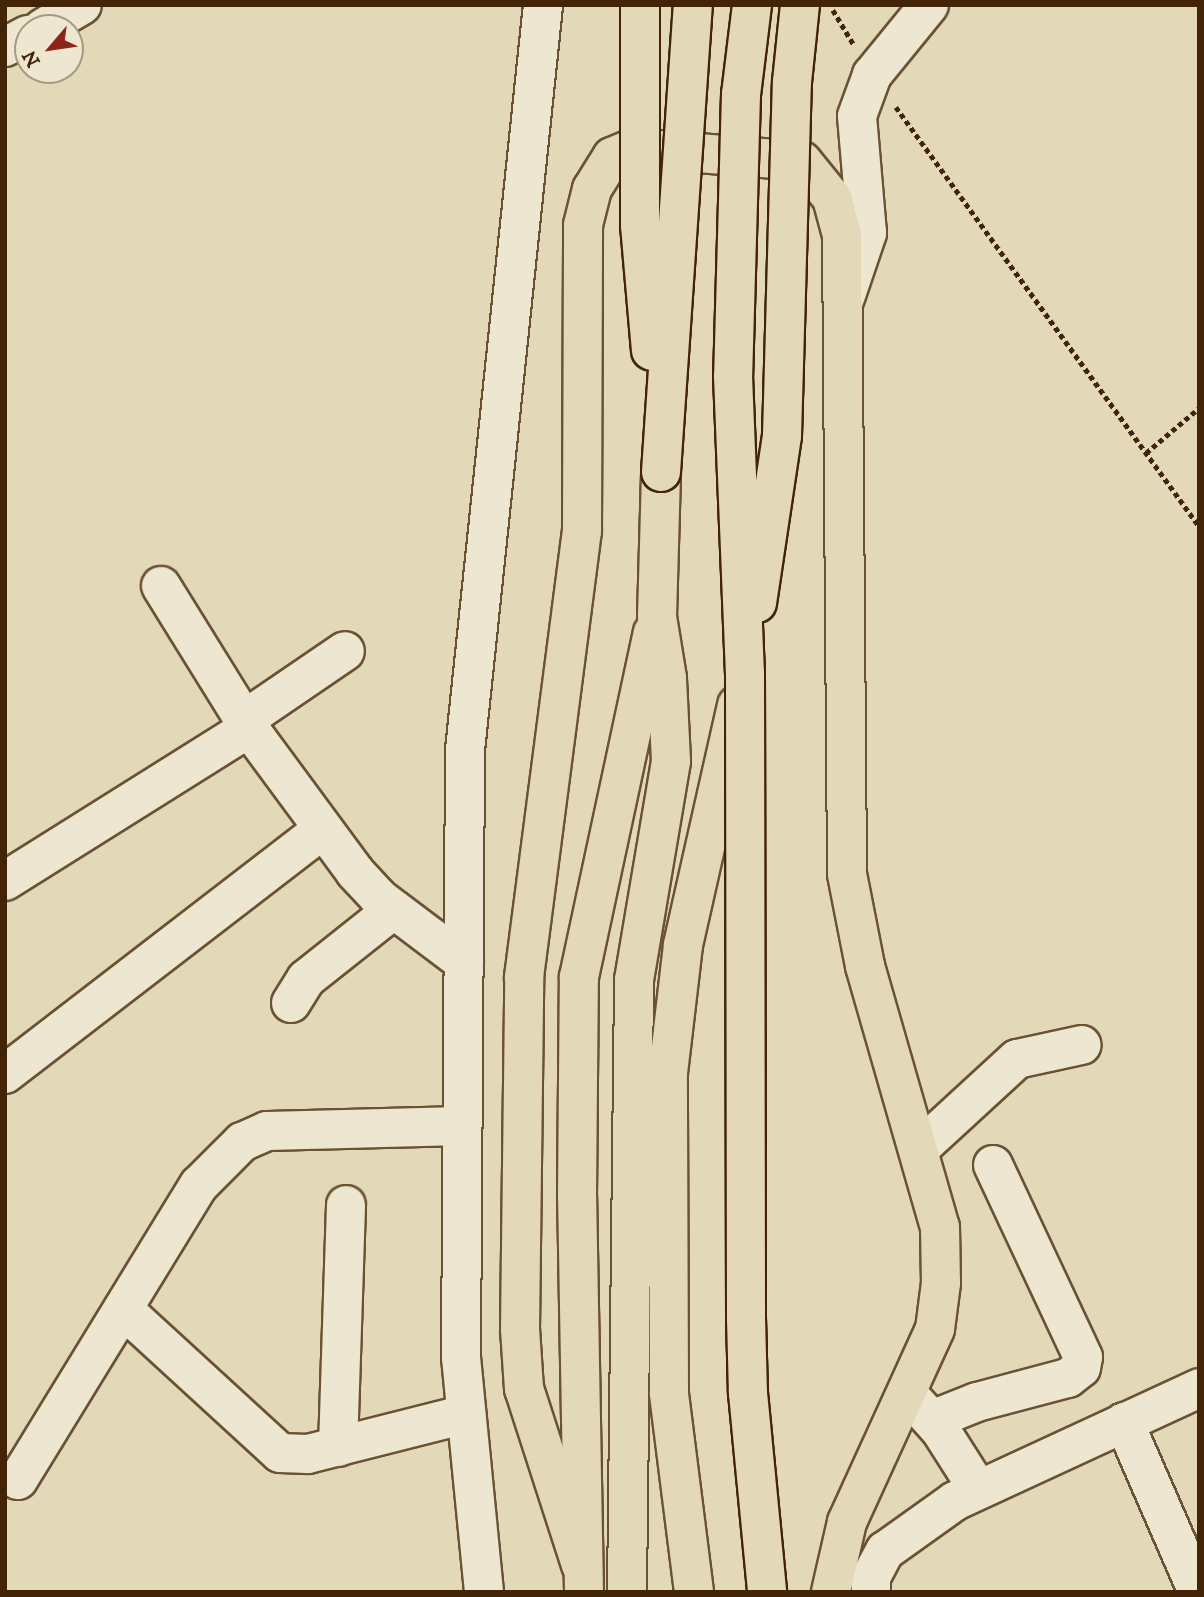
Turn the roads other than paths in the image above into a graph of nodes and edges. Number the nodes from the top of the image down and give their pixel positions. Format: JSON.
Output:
{"nodes":[{"id":1,"x":82,"y":5,"type":"edge"},
{"id":2,"x":543,"y":5,"type":"edge"},
{"id":3,"x":640,"y":5,"type":"edge"},
{"id":4,"x":693,"y":5,"type":"edge"},
{"id":5,"x":752,"y":5,"type":"edge"},
{"id":6,"x":800,"y":5,"type":"edge"},
{"id":7,"x":929,"y":5,"type":"edge"},
{"id":8,"x":67,"y":14,"type":"edge"},
{"id":9,"x":843,"y":304,"type":"junction"},
{"id":10,"x":662,"y":472,"type":"junction"},
{"id":11,"x":161,"y":586,"type":"dead end"},
{"id":12,"x":657,"y":617,"type":"junction"},
{"id":13,"x":345,"y":651,"type":"dead end"},
{"id":14,"x":745,"y":673,"type":"junction"},
{"id":15,"x":247,"y":724,"type":"junction"},
{"id":16,"x":323,"y":829,"type":"junction"},
{"id":17,"x":5,"y":881,"type":"edge"},
{"id":18,"x":394,"y":909,"type":"junction"},
{"id":19,"x":464,"y":962,"type":"junction"},
{"id":20,"x":291,"y":1003,"type":"dead end"},
{"id":21,"x":1082,"y":1045,"type":"dead end"},
{"id":22,"x":5,"y":1074,"type":"edge"},
{"id":23,"x":462,"y":1126,"type":"junction"},
{"id":24,"x":919,"y":1149,"type":"junction"},
{"id":25,"x":993,"y":1165,"type":"dead end"},
{"id":26,"x":346,"y":1205,"type":"dead end"},
{"id":27,"x":123,"y":1309,"type":"junction"},
{"id":28,"x":1199,"y":1388,"type":"edge"},
{"id":29,"x":919,"y":1407,"type":"junction"},
{"id":30,"x":466,"y":1414,"type":"junction"},
{"id":31,"x":1124,"y":1422,"type":"junction"},
{"id":32,"x":338,"y":1447,"type":"junction"},
{"id":33,"x":18,"y":1480,"type":"dead end"},
{"id":34,"x":978,"y":1489,"type":"junction"},
{"id":35,"x":583,"y":1578,"type":"edge"},
{"id":36,"x":484,"y":1592,"type":"edge"},
{"id":37,"x":627,"y":1592,"type":"edge"},
{"id":38,"x":694,"y":1592,"type":"edge"},
{"id":39,"x":767,"y":1592,"type":"edge"},
{"id":40,"x":831,"y":1592,"type":"edge"},
{"id":41,"x":871,"y":1592,"type":"edge"},
{"id":42,"x":1198,"y":1592,"type":"edge"}],
"edges":[{"from":1,"to":8,"type":"street"},
{"from":2,"to":19,"type":"street"},
{"from":3,"to":10,"type":"highway","bridge":true},
{"from":4,"to":10,"type":"highway","bridge":true},
{"from":5,"to":14,"type":"highway","bridge":true},
{"from":6,"to":14,"type":"highway","bridge":true},
{"from":7,"to":9,"type":"street"},
{"from":9,"to":24,"type":"highway"},
{"from":9,"to":35,"type":"highway"},
{"from":10,"to":12,"type":"highway"},
{"from":11,"to":15,"type":"street"},
{"from":12,"to":35,"type":"highway"},
{"from":12,"to":37,"type":"highway"},
{"from":13,"to":15,"type":"street"},
{"from":14,"to":38,"type":"highway","bridge":true},
{"from":14,"to":39,"type":"highway","bridge":true},
{"from":15,"to":16,"type":"street"},
{"from":15,"to":17,"type":"street"},
{"from":16,"to":18,"type":"street"},
{"from":16,"to":22,"type":"street"},
{"from":18,"to":19,"type":"street"},
{"from":18,"to":20,"type":"street"},
{"from":19,"to":23,"type":"street"},
{"from":21,"to":24,"type":"street"},
{"from":23,"to":27,"type":"street"},
{"from":23,"to":30,"type":"street"},
{"from":24,"to":29,"type":"highway"},
{"from":25,"to":29,"type":"street"},
{"from":26,"to":32,"type":"street"},
{"from":27,"to":32,"type":"street"},
{"from":27,"to":33,"type":"street"},
{"from":28,"to":31,"type":"street"},
{"from":29,"to":34,"type":"street"},
{"from":29,"to":40,"type":"highway"},
{"from":30,"to":32,"type":"street"},
{"from":30,"to":36,"type":"street"},
{"from":31,"to":34,"type":"street"},
{"from":31,"to":42,"type":"street"},
{"from":34,"to":41,"type":"street"}]}
